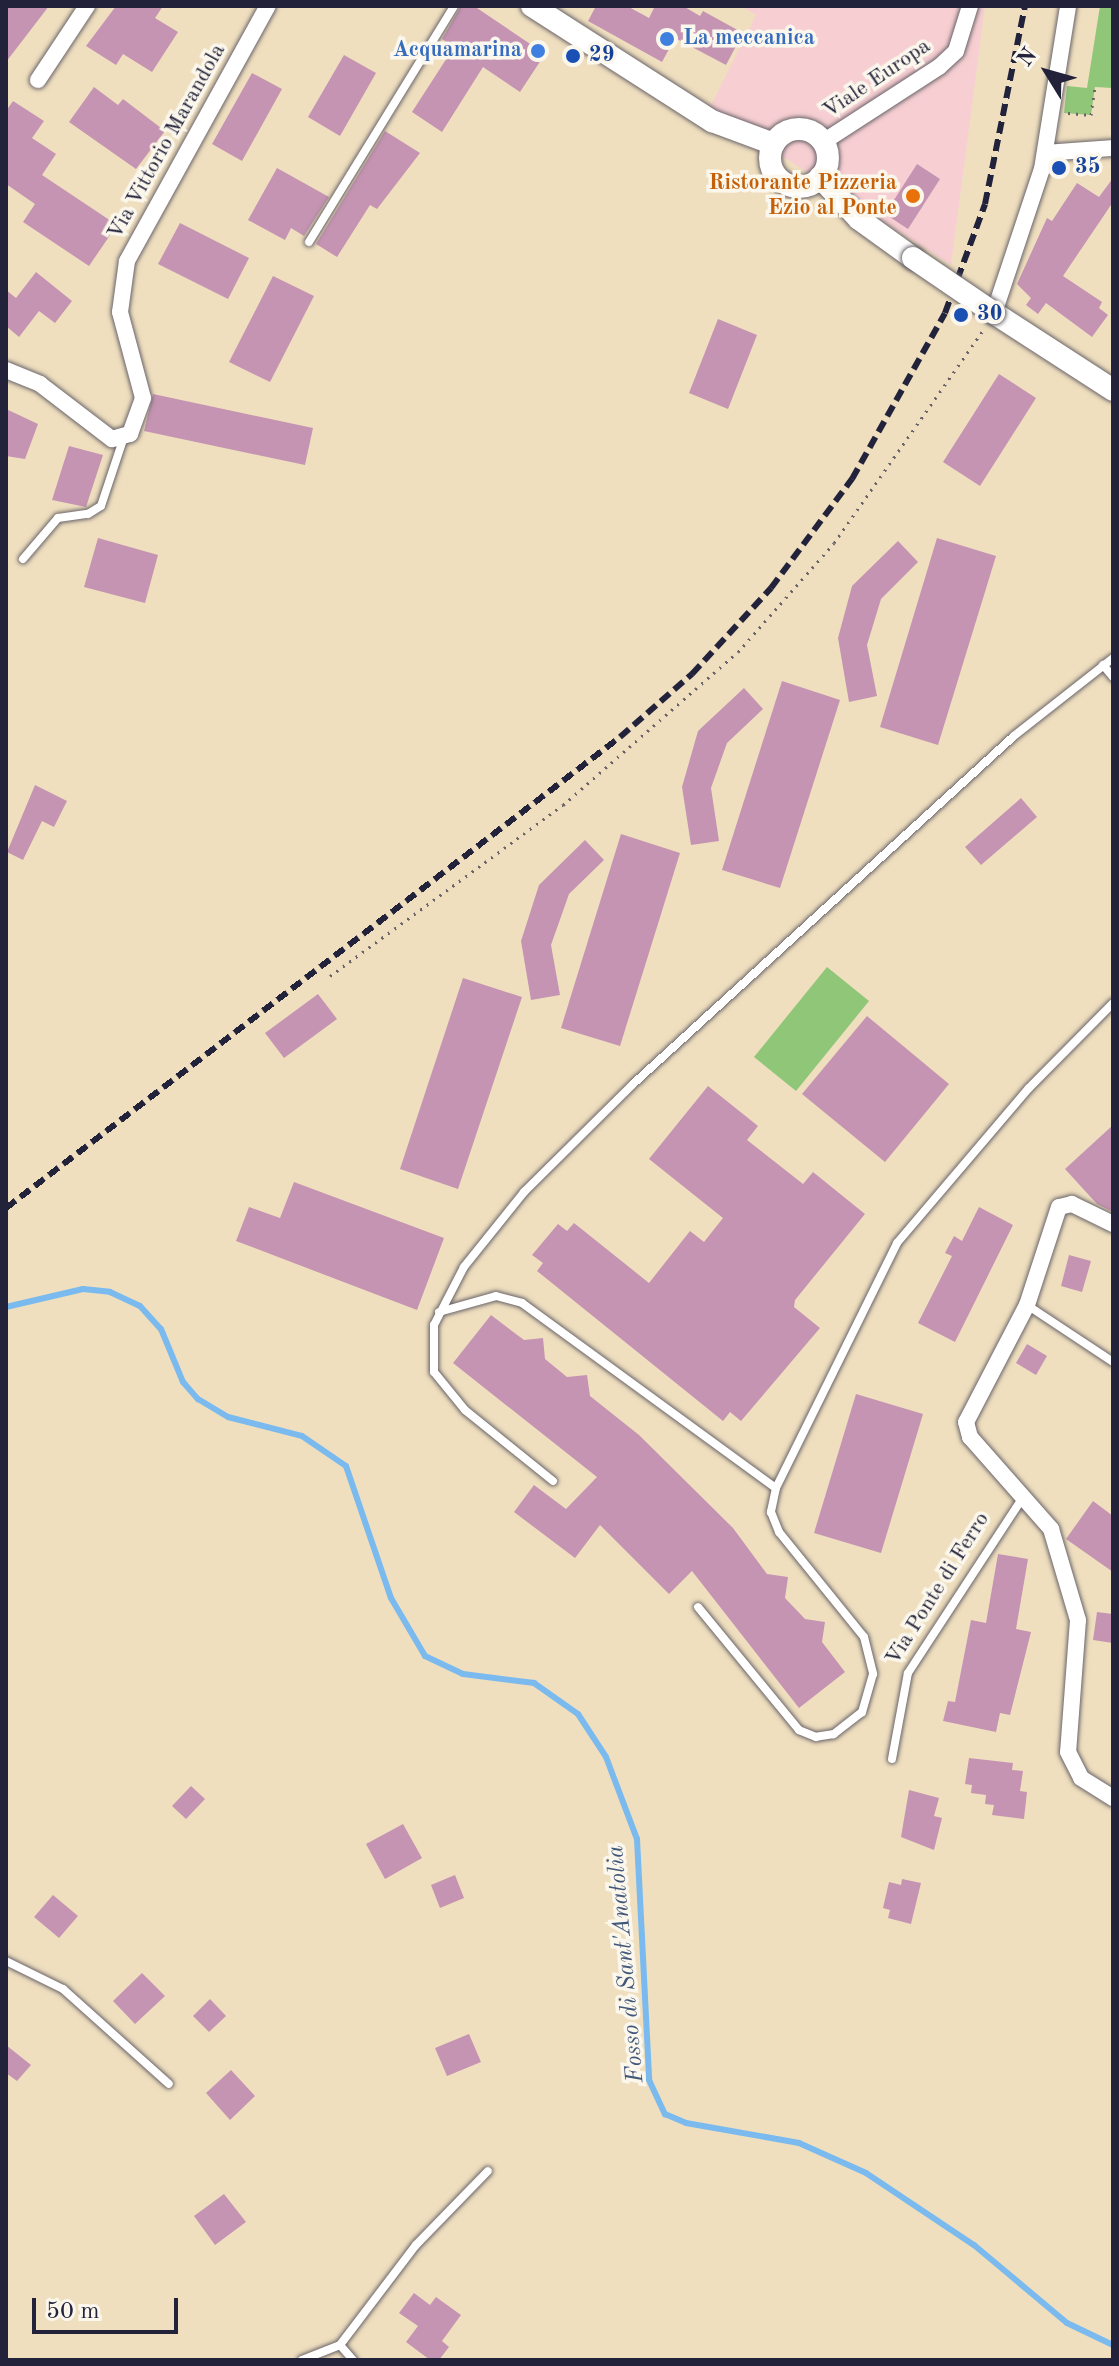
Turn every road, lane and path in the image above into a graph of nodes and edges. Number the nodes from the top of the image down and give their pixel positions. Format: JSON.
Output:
{"nodes":[{"id":1,"x":87,"y":6,"type":"edge"},
{"id":2,"x":268,"y":6,"type":"edge"},
{"id":3,"x":454,"y":6,"type":"edge"},
{"id":4,"x":532,"y":6,"type":"edge"},
{"id":5,"x":970,"y":6,"type":"edge"},
{"id":6,"x":1068,"y":6,"type":"edge"},
{"id":7,"x":38,"y":80,"type":"dead end"},
{"id":8,"x":1095,"y":86,"type":"dead end"},
{"id":9,"x":1053,"y":112,"type":"junction"},
{"id":10,"x":823,"y":142,"type":"junction"},
{"id":11,"x":774,"y":144,"type":"junction"},
{"id":12,"x":1113,"y":148,"type":"edge"},
{"id":13,"x":1046,"y":153,"type":"junction"},
{"id":14,"x":820,"y":177,"type":"junction"},
{"id":15,"x":309,"y":242,"type":"dead end"},
{"id":16,"x":994,"y":313,"type":"junction"},
{"id":17,"x":6,"y":370,"type":"edge"},
{"id":18,"x":1113,"y":390,"type":"edge"},
{"id":19,"x":123,"y":440,"type":"junction"},
{"id":20,"x":23,"y":559,"type":"dead end"},
{"id":21,"x":1113,"y":658,"type":"edge"},
{"id":22,"x":1103,"y":665,"type":"junction"},
{"id":23,"x":1113,"y":677,"type":"edge"},
{"id":24,"x":330,"y":976,"type":"dead end"},
{"id":25,"x":1113,"y":1003,"type":"edge"},
{"id":26,"x":1113,"y":1224,"type":"edge"},
{"id":27,"x":1027,"y":1305,"type":"junction"},
{"id":28,"x":439,"y":1312,"type":"junction"},
{"id":29,"x":1113,"y":1362,"type":"edge"},
{"id":30,"x":553,"y":1481,"type":"dead end"},
{"id":31,"x":776,"y":1488,"type":"junction"},
{"id":32,"x":1024,"y":1495,"type":"junction"},
{"id":33,"x":698,"y":1607,"type":"dead end"},
{"id":34,"x":892,"y":1759,"type":"dead end"},
{"id":35,"x":1113,"y":1798,"type":"edge"},
{"id":36,"x":6,"y":1961,"type":"edge"},
{"id":37,"x":169,"y":2084,"type":"dead end"},
{"id":38,"x":488,"y":2171,"type":"dead end"},
{"id":39,"x":340,"y":2345,"type":"junction"},
{"id":40,"x":302,"y":2360,"type":"edge"},
{"id":41,"x":353,"y":2360,"type":"edge"}],
"edges":[{"from":1,"to":7,"type":"street"},
{"from":2,"to":19,"type":"street","name":"Via Vittorio Marandola"},
{"from":3,"to":15,"type":"lane"},
{"from":4,"to":11,"type":"main road"},
{"from":5,"to":10,"type":"street","name":"Viale Europa"},
{"from":6,"to":9,"type":"street"},
{"from":8,"to":9,"type":"path"},
{"from":9,"to":13,"type":"street"},
{"from":10,"to":11,"type":"main road"},
{"from":10,"to":14,"type":"main road"},
{"from":11,"to":14,"type":"main road"},
{"from":12,"to":13,"type":"street"},
{"from":13,"to":16,"type":"street"},
{"from":14,"to":16,"type":"main road","bridge":true},
{"from":16,"to":18,"type":"main road"},
{"from":16,"to":24,"type":"path"},
{"from":17,"to":19,"type":"street"},
{"from":19,"to":20,"type":"lane","name":"Via Vittorio Marandola"},
{"from":21,"to":22,"type":"lane"},
{"from":22,"to":23,"type":"lane"},
{"from":22,"to":28,"type":"lane"},
{"from":25,"to":31,"type":"lane"},
{"from":26,"to":27,"type":"street"},
{"from":27,"to":29,"type":"lane"},
{"from":27,"to":32,"type":"street"},
{"from":28,"to":30,"type":"lane"},
{"from":28,"to":31,"type":"lane"},
{"from":31,"to":33,"type":"lane"},
{"from":32,"to":34,"type":"lane","name":"Via Ponte di Ferro"},
{"from":32,"to":35,"type":"street"},
{"from":36,"to":37,"type":"lane"},
{"from":38,"to":39,"type":"lane"},
{"from":39,"to":40,"type":"lane"},
{"from":39,"to":41,"type":"lane"}]}
